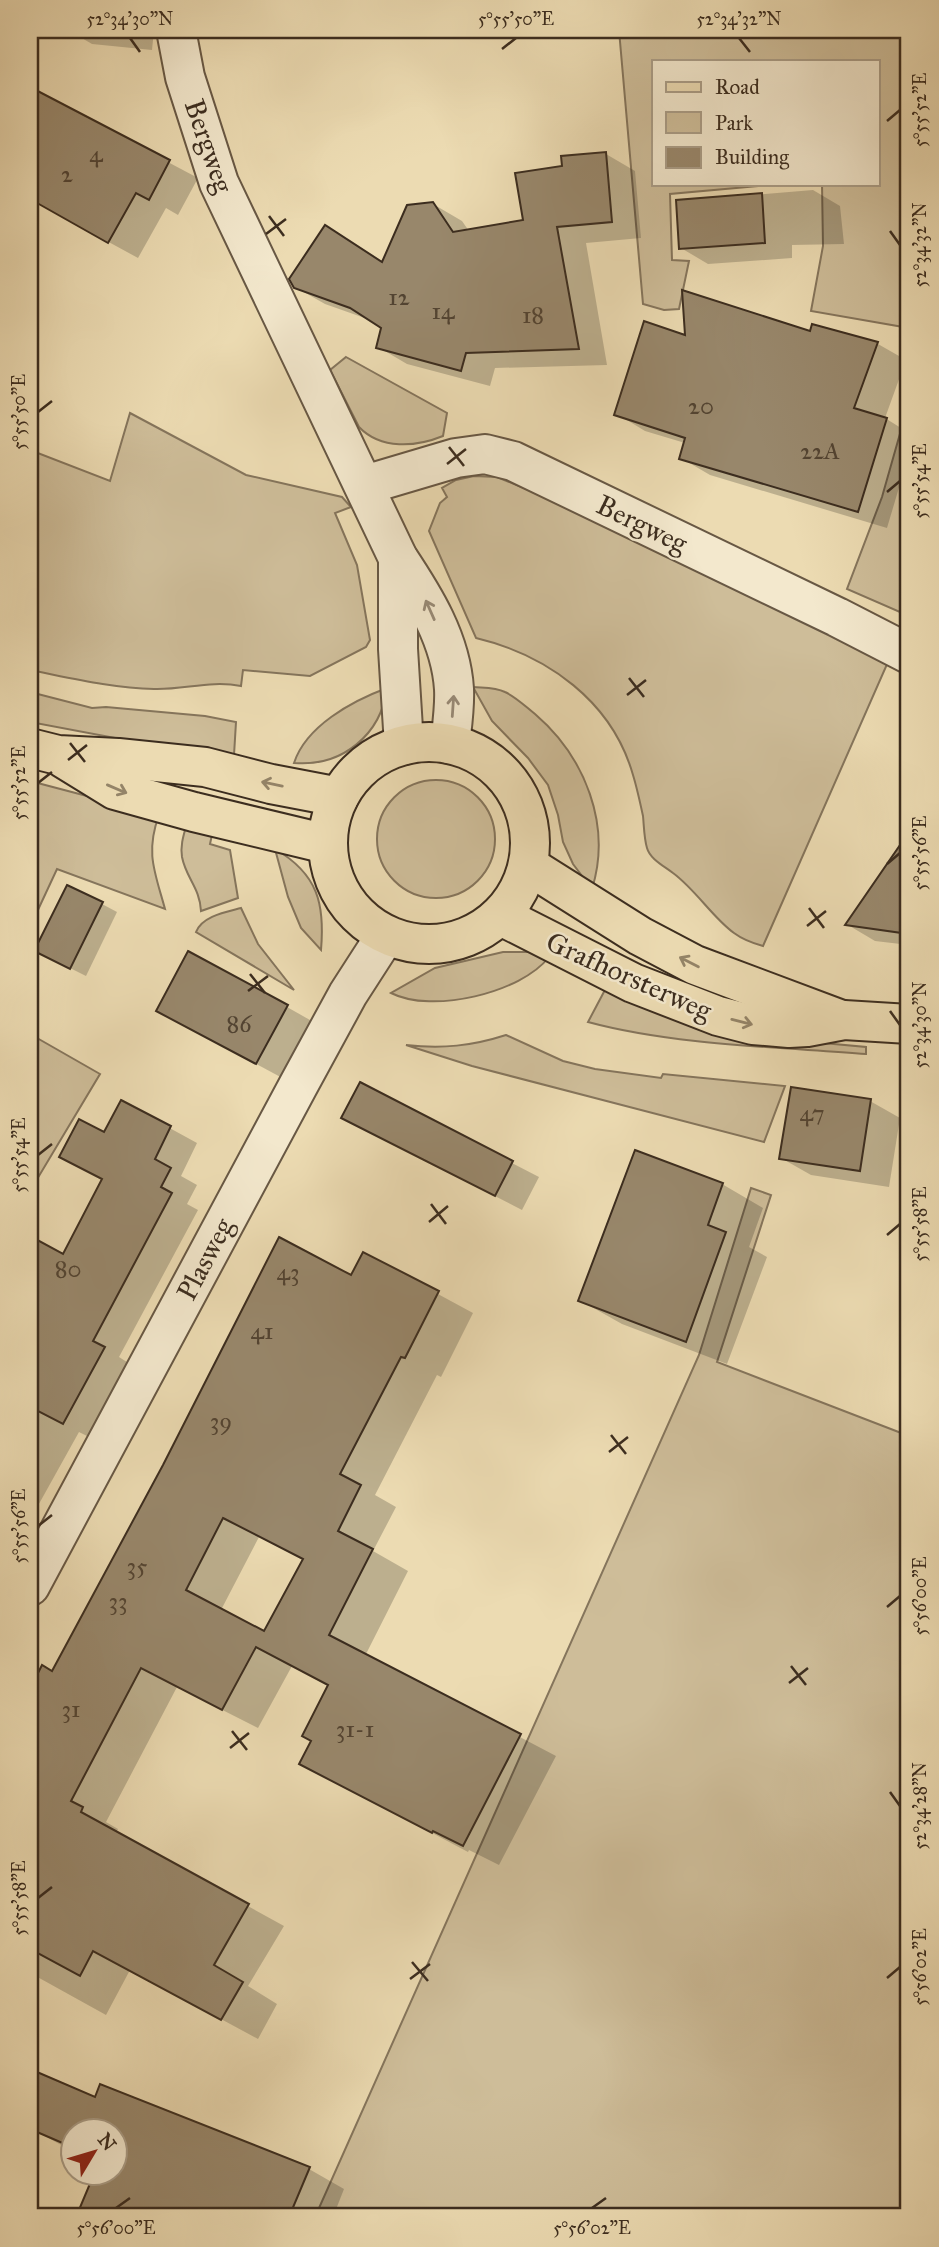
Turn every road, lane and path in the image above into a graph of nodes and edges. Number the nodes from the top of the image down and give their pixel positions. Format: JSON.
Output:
{"nodes":[{"id":1,"x":176,"y":30,"type":"edge"},
{"id":2,"x":365,"y":485,"type":"junction"},
{"id":3,"x":398,"y":558,"type":"junction"},
{"id":4,"x":909,"y":654,"type":"edge"},
{"id":5,"x":450,"y":744,"type":"junction"},
{"id":6,"x":404,"y":745,"type":"junction"},
{"id":7,"x":44,"y":751,"type":"edge"},
{"id":8,"x":339,"y":797,"type":"junction"},
{"id":9,"x":327,"y":844,"type":"junction"},
{"id":10,"x":529,"y":866,"type":"junction"},
{"id":11,"x":501,"y":916,"type":"junction"},
{"id":12,"x":386,"y":935,"type":"junction"},
{"id":13,"x":844,"y":1020,"type":"junction"},
{"id":14,"x":909,"y":1024,"type":"edge"},
{"id":15,"x":30,"y":1586,"type":"edge"}],
"edges":[{"from":1,"to":2,"type":"street","name":"Bergweg"},
{"from":2,"to":3,"type":"street","name":"Bergweg"},
{"from":2,"to":4,"type":"street","name":"Bergweg"},
{"from":5,"to":3,"type":"street","name":"Bergweg","one_way":true},
{"from":3,"to":6,"type":"street","name":"Bergweg"},
{"from":5,"to":6,"type":"main road"},
{"from":5,"to":10,"type":"main road"},
{"from":6,"to":8,"type":"main road"},
{"from":8,"to":7,"type":"main road","one_way":true},
{"from":7,"to":9,"type":"main road","one_way":true},
{"from":8,"to":9,"type":"main road"},
{"from":9,"to":12,"type":"main road"},
{"from":10,"to":11,"type":"main road"},
{"from":13,"to":10,"type":"main road","name":"Grafhorsterweg","one_way":true},
{"from":11,"to":12,"type":"main road"},
{"from":11,"to":13,"type":"main road","name":"Grafhorsterweg","one_way":true},
{"from":12,"to":15,"type":"street","name":"Plasweg"},
{"from":13,"to":14,"type":"main road","name":"Grafhorsterweg"}]}
